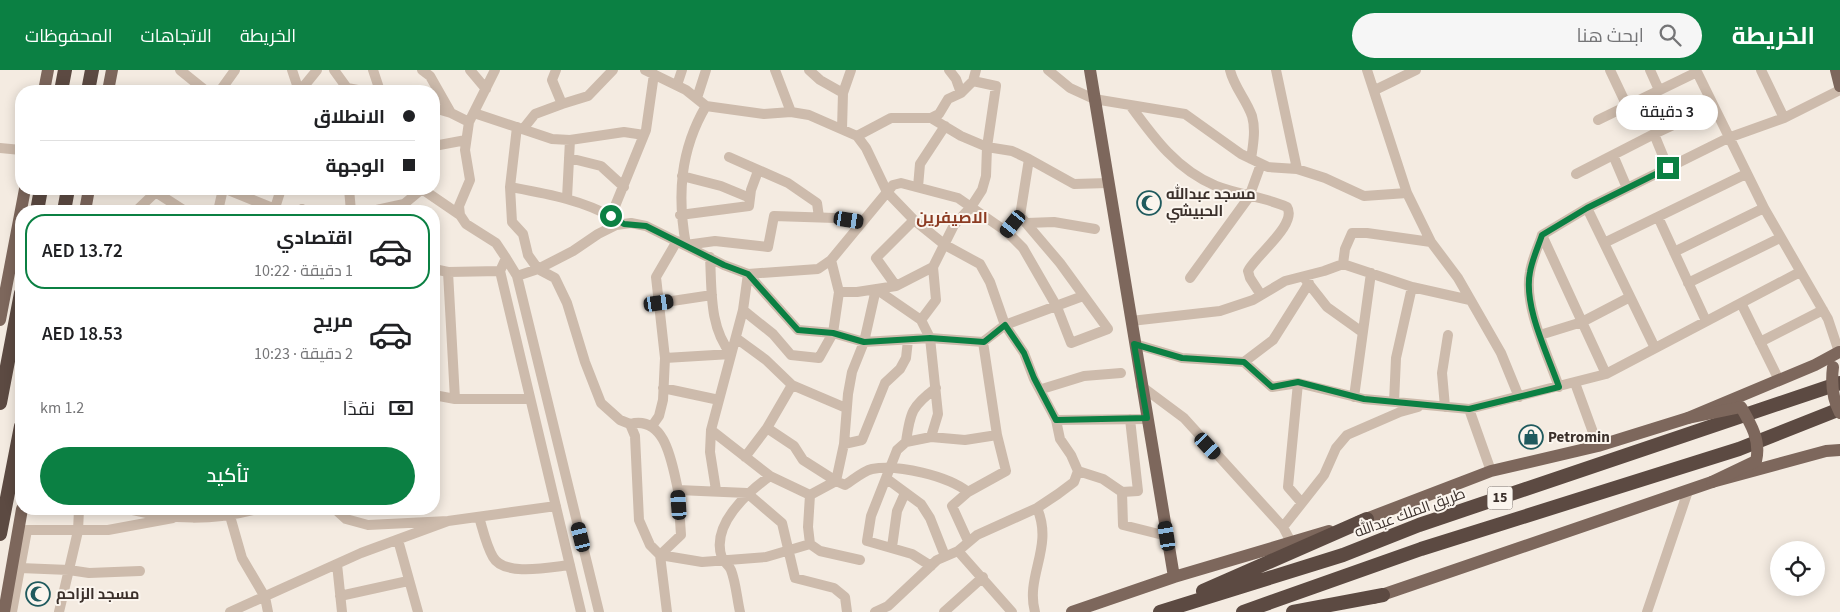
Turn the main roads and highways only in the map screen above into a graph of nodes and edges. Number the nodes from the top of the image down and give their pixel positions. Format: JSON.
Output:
{"nodes":[{"id":1,"x":48,"y":70,"type":"edge"},
{"id":2,"x":65,"y":70,"type":"edge"},
{"id":3,"x":112,"y":70,"type":"edge"},
{"id":4,"x":1090,"y":70,"type":"edge"},
{"id":5,"x":1836,"y":70,"type":"edge"},
{"id":6,"x":92,"y":71,"type":"edge"},
{"id":7,"x":45,"y":85,"type":"edge"},
{"id":8,"x":62,"y":85,"type":"edge"},
{"id":9,"x":89,"y":85,"type":"edge"},
{"id":10,"x":109,"y":85,"type":"edge"},
{"id":11,"x":1840,"y":86,"type":"edge"},
{"id":12,"x":15,"y":244,"type":"edge"},
{"id":13,"x":15,"y":268,"type":"edge"},
{"id":14,"x":0,"y":320,"type":"edge"},
{"id":15,"x":0,"y":324,"type":"edge"},
{"id":16,"x":15,"y":324,"type":"edge"},
{"id":17,"x":1840,"y":351,"type":"edge"},
{"id":18,"x":1840,"y":383,"type":"edge"},
{"id":19,"x":0,"y":403,"type":"edge"},
{"id":20,"x":1840,"y":409,"type":"edge"},
{"id":21,"x":1840,"y":413,"type":"edge"},
{"id":22,"x":1688,"y":418,"type":"junction"},
{"id":23,"x":1840,"y":450,"type":"edge"},
{"id":24,"x":15,"y":457,"type":"edge"},
{"id":25,"x":1712,"y":482,"type":"junction"},
{"id":26,"x":21,"y":515,"type":"edge"},
{"id":27,"x":1367,"y":519,"type":"junction"},
{"id":28,"x":0,"y":534,"type":"edge"},
{"id":29,"x":1174,"y":577,"type":"junction"},
{"id":30,"x":1383,"y":595,"type":"junction"},
{"id":31,"x":4,"y":612,"type":"edge"},
{"id":32,"x":1072,"y":612,"type":"edge"},
{"id":33,"x":1154,"y":612,"type":"edge"},
{"id":34,"x":1160,"y":612,"type":"edge"},
{"id":35,"x":1243,"y":612,"type":"edge"},
{"id":36,"x":1293,"y":612,"type":"edge"},
{"id":37,"x":1331,"y":612,"type":"edge"}],
"edges":[{"from":1,"to":7,"type":"main road"},
{"from":2,"to":8,"type":"highway"},
{"from":3,"to":10,"type":"main road"},
{"from":4,"to":29,"type":"main road"},
{"from":5,"to":11,"type":"main road"},
{"from":6,"to":9,"type":"highway"},
{"from":12,"to":14,"type":"main road"},
{"from":13,"to":15,"type":"main road"},
{"from":16,"to":19,"type":"highway"},
{"from":17,"to":21,"type":"main road","bridge":true},
{"from":17,"to":22,"type":"main road"},
{"from":18,"to":34,"type":"highway","name":"طريق الملك عبدالله","number":"15"},
{"from":20,"to":35,"type":"highway","number":"15"},
{"from":22,"to":25,"type":"main road","bridge":true},
{"from":22,"to":27,"type":"main road"},
{"from":23,"to":25,"type":"main road"},
{"from":24,"to":28,"type":"highway"},
{"from":25,"to":30,"type":"main road"},
{"from":26,"to":31,"type":"main road"},
{"from":27,"to":29,"type":"main road"},
{"from":27,"to":33,"type":"highway"},
{"from":29,"to":32,"type":"main road"},
{"from":30,"to":36,"type":"highway"},
{"from":30,"to":37,"type":"main road"}]}
